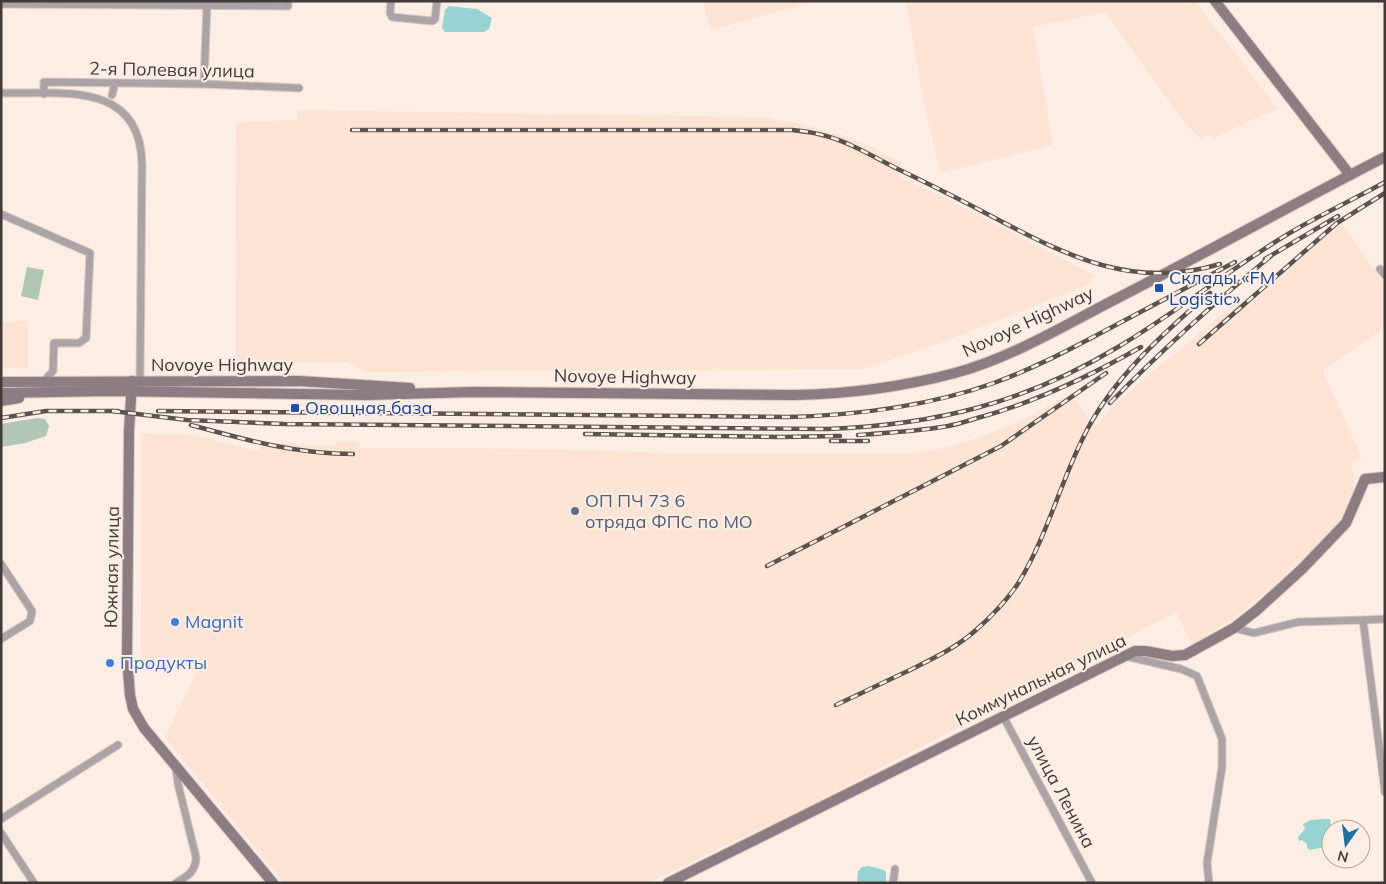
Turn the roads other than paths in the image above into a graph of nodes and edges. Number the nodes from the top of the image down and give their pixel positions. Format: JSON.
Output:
{"nodes":[{"id":1,"x":288,"y":1,"type":"edge"},
{"id":2,"x":391,"y":1,"type":"edge"},
{"id":3,"x":437,"y":1,"type":"edge"},
{"id":4,"x":1215,"y":1,"type":"edge"},
{"id":5,"x":1,"y":4,"type":"edge"},
{"id":6,"x":203,"y":4,"type":"edge"},
{"id":7,"x":114,"y":83,"type":"junction"},
{"id":8,"x":204,"y":84,"type":"junction"},
{"id":9,"x":299,"y":88,"type":"dead end"},
{"id":10,"x":1,"y":93,"type":"edge"},
{"id":11,"x":44,"y":94,"type":"junction"},
{"id":12,"x":112,"y":95,"type":"dead end"},
{"id":13,"x":1385,"y":157,"type":"edge"},
{"id":14,"x":1350,"y":175,"type":"junction"},
{"id":15,"x":1,"y":214,"type":"edge"},
{"id":16,"x":54,"y":371,"type":"junction"},
{"id":17,"x":44,"y":381,"type":"junction"},
{"id":18,"x":62,"y":381,"type":"junction"},
{"id":19,"x":1,"y":382,"type":"edge"},
{"id":20,"x":134,"y":385,"type":"junction"},
{"id":21,"x":65,"y":392,"type":"junction"},
{"id":22,"x":1,"y":393,"type":"edge"},
{"id":23,"x":1,"y":400,"type":"edge"},
{"id":24,"x":1385,"y":477,"type":"edge"},
{"id":25,"x":1,"y":564,"type":"edge"},
{"id":26,"x":1385,"y":619,"type":"edge"},
{"id":27,"x":1364,"y":620,"type":"junction"},
{"id":28,"x":1234,"y":628,"type":"junction"},
{"id":29,"x":1,"y":639,"type":"edge"},
{"id":30,"x":1125,"y":656,"type":"junction"},
{"id":31,"x":1003,"y":716,"type":"junction"},
{"id":32,"x":118,"y":745,"type":"dead end"},
{"id":33,"x":176,"y":769,"type":"junction"},
{"id":34,"x":1385,"y":792,"type":"edge"},
{"id":35,"x":1,"y":819,"type":"edge"},
{"id":36,"x":1,"y":832,"type":"edge"},
{"id":37,"x":896,"y":869,"type":"dead end"},
{"id":38,"x":181,"y":882,"type":"edge"},
{"id":39,"x":34,"y":883,"type":"edge"},
{"id":40,"x":273,"y":883,"type":"edge"},
{"id":41,"x":668,"y":883,"type":"edge"},
{"id":42,"x":893,"y":883,"type":"edge"},
{"id":43,"x":1092,"y":883,"type":"edge"},
{"id":44,"x":1210,"y":883,"type":"edge"}],
"edges":[{"from":1,"to":6,"type":"street"},
{"from":2,"to":3,"type":"street"},
{"from":4,"to":14,"type":"street"},
{"from":5,"to":6,"type":"street"},
{"from":6,"to":8,"type":"street"},
{"from":7,"to":8,"type":"street","name":"2-я Полевая улица"},
{"from":7,"to":11,"type":"street","name":"2-я Полевая улица"},
{"from":7,"to":12,"type":"street"},
{"from":8,"to":9,"type":"street","name":"2-я Полевая улица"},
{"from":10,"to":11,"type":"street"},
{"from":11,"to":20,"type":"street"},
{"from":13,"to":14,"type":"street","name":"Novoye Highway"},
{"from":14,"to":20,"type":"street","name":"Novoye Highway"},
{"from":15,"to":16,"type":"street"},
{"from":16,"to":17,"type":"street"},
{"from":16,"to":18,"type":"street"},
{"from":17,"to":18,"type":"street","name":"Novoye Highway"},
{"from":17,"to":19,"type":"street","name":"Novoye Highway"},
{"from":18,"to":20,"type":"street","name":"Novoye Highway"},
{"from":20,"to":21,"type":"street","name":"Novoye Highway"},
{"from":20,"to":33,"type":"street","name":"Южная улица"},
{"from":21,"to":22,"type":"street","name":"Novoye Highway"},
{"from":21,"to":23,"type":"street"},
{"from":24,"to":28,"type":"street","name":"Коммунальная улица"},
{"from":25,"to":29,"type":"street"},
{"from":26,"to":27,"type":"street"},
{"from":27,"to":28,"type":"street"},
{"from":27,"to":34,"type":"street"},
{"from":28,"to":30,"type":"street","name":"Коммунальная улица"},
{"from":30,"to":31,"type":"street","name":"Коммунальная улица"},
{"from":30,"to":44,"type":"street"},
{"from":31,"to":41,"type":"street","name":"Коммунальная улица"},
{"from":31,"to":43,"type":"street","name":"улица Ленина"},
{"from":32,"to":35,"type":"street"},
{"from":33,"to":38,"type":"street"},
{"from":33,"to":40,"type":"street","name":"Южная улица"},
{"from":36,"to":39,"type":"street"},
{"from":37,"to":42,"type":"street"}]}
